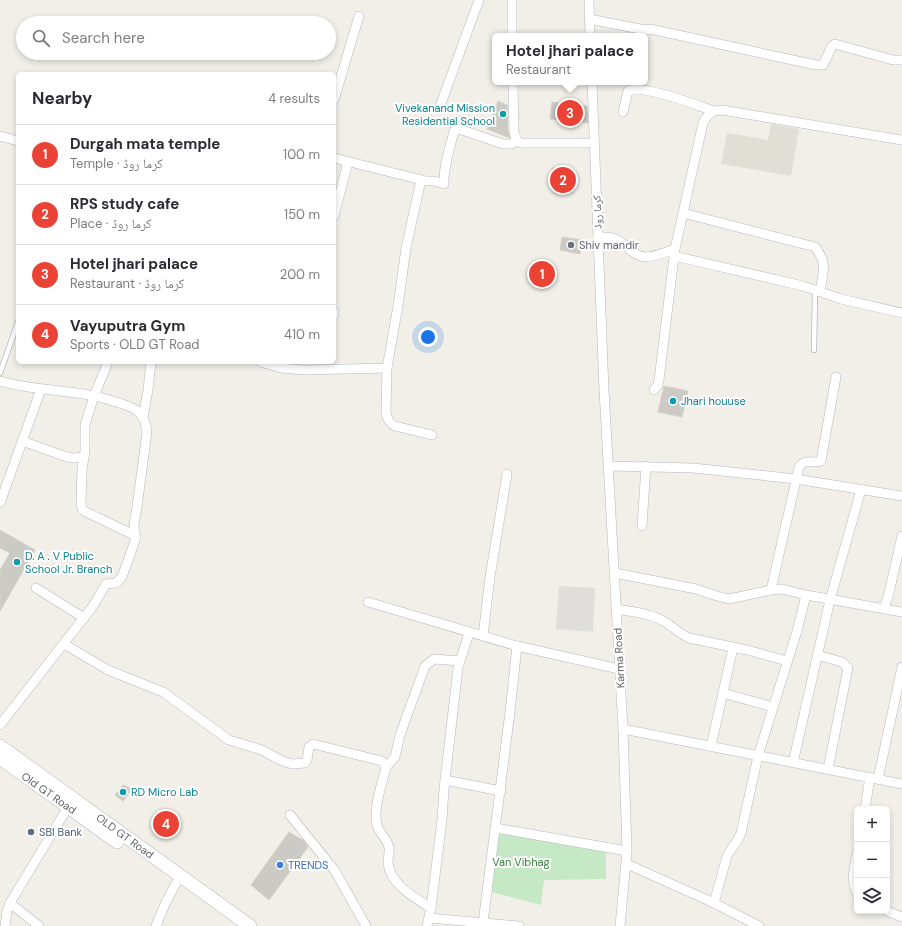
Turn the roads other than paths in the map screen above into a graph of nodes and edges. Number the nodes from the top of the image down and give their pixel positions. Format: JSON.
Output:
{"nodes":[{"id":1,"x":479,"y":0,"type":"edge"},
{"id":2,"x":512,"y":0,"type":"edge"},
{"id":3,"x":589,"y":0,"type":"edge"},
{"id":4,"x":359,"y":16,"type":"dead end"},
{"id":5,"x":589,"y":19,"type":"junction"},
{"id":6,"x":512,"y":33,"type":"edge"},
{"id":7,"x":590,"y":33,"type":"edge"},
{"id":8,"x":902,"y":60,"type":"edge"},
{"id":9,"x":513,"y":85,"type":"edge"},
{"id":10,"x":592,"y":85,"type":"edge"},
{"id":11,"x":336,"y":93,"type":"edge"},
{"id":12,"x":438,"y":108,"type":"dead end"},
{"id":13,"x":714,"y":111,"type":"junction"},
{"id":14,"x":623,"y":112,"type":"dead end"},
{"id":15,"x":0,"y":136,"type":"edge"},
{"id":16,"x":16,"y":140,"type":"edge"},
{"id":17,"x":902,"y":140,"type":"edge"},
{"id":18,"x":517,"y":141,"type":"junction"},
{"id":19,"x":594,"y":143,"type":"junction"},
{"id":20,"x":336,"y":159,"type":"edge"},
{"id":21,"x":348,"y":162,"type":"junction"},
{"id":22,"x":421,"y":180,"type":"junction"},
{"id":23,"x":336,"y":208,"type":"edge"},
{"id":24,"x":683,"y":213,"type":"junction"},
{"id":25,"x":598,"y":237,"type":"junction"},
{"id":26,"x":674,"y":253,"type":"junction"},
{"id":27,"x":817,"y":291,"type":"junction"},
{"id":28,"x":902,"y":313,"type":"edge"},
{"id":29,"x":16,"y":328,"type":"edge"},
{"id":30,"x":814,"y":350,"type":"dead end"},
{"id":31,"x":107,"y":364,"type":"edge"},
{"id":32,"x":152,"y":364,"type":"edge"},
{"id":33,"x":267,"y":364,"type":"edge"},
{"id":34,"x":387,"y":368,"type":"junction"},
{"id":35,"x":0,"y":373,"type":"edge"},
{"id":36,"x":836,"y":377,"type":"dead end"},
{"id":37,"x":0,"y":381,"type":"edge"},
{"id":38,"x":41,"y":389,"type":"junction"},
{"id":39,"x":604,"y":390,"type":"joint"},
{"id":40,"x":654,"y":390,"type":"dead end"},
{"id":41,"x":94,"y":396,"type":"junction"},
{"id":42,"x":143,"y":417,"type":"junction"},
{"id":43,"x":432,"y":435,"type":"dead end"},
{"id":44,"x":22,"y":441,"type":"junction"},
{"id":45,"x":84,"y":456,"type":"junction"},
{"id":46,"x":608,"y":466,"type":"junction"},
{"id":47,"x":646,"y":466,"type":"junction"},
{"id":48,"x":507,"y":474,"type":"dead end"},
{"id":49,"x":796,"y":479,"type":"junction"},
{"id":50,"x":861,"y":490,"type":"junction"},
{"id":51,"x":902,"y":496,"type":"edge"},
{"id":52,"x":0,"y":503,"type":"edge"},
{"id":53,"x":642,"y":526,"type":"dead end"},
{"id":54,"x":136,"y":536,"type":"junction"},
{"id":55,"x":902,"y":536,"type":"edge"},
{"id":56,"x":615,"y":573,"type":"junction"},
{"id":57,"x":36,"y":588,"type":"dead end"},
{"id":58,"x":771,"y":590,"type":"junction"},
{"id":59,"x":806,"y":595,"type":"junction"},
{"id":60,"x":830,"y":600,"type":"junction"},
{"id":61,"x":368,"y":602,"type":"dead end"},
{"id":62,"x":884,"y":608,"type":"junction"},
{"id":63,"x":616,"y":609,"type":"junction"},
{"id":64,"x":902,"y":612,"type":"edge"},
{"id":65,"x":84,"y":618,"type":"junction"},
{"id":66,"x":469,"y":633,"type":"junction"},
{"id":67,"x":482,"y":636,"type":"junction"},
{"id":68,"x":64,"y":644,"type":"junction"},
{"id":69,"x":517,"y":646,"type":"junction"},
{"id":70,"x":733,"y":648,"type":"junction"},
{"id":71,"x":818,"y":655,"type":"junction"},
{"id":72,"x":460,"y":661,"type":"junction"},
{"id":73,"x":787,"y":661,"type":"junction"},
{"id":74,"x":902,"y":667,"type":"edge"},
{"id":75,"x":619,"y":669,"type":"junction"},
{"id":76,"x":723,"y":693,"type":"junction"},
{"id":77,"x":773,"y":707,"type":"junction"},
{"id":78,"x":0,"y":725,"type":"edge"},
{"id":79,"x":623,"y":729,"type":"junction"},
{"id":80,"x":0,"y":746,"type":"edge"},
{"id":81,"x":711,"y":746,"type":"junction"},
{"id":82,"x":758,"y":756,"type":"junction"},
{"id":83,"x":0,"y":758,"type":"edge"},
{"id":84,"x":793,"y":763,"type":"junction"},
{"id":85,"x":386,"y":767,"type":"junction"},
{"id":86,"x":828,"y":770,"type":"junction"},
{"id":87,"x":874,"y":778,"type":"junction"},
{"id":88,"x":445,"y":780,"type":"junction"},
{"id":89,"x":902,"y":784,"type":"edge"},
{"id":90,"x":500,"y":791,"type":"junction"},
{"id":91,"x":866,"y":806,"type":"edge"},
{"id":92,"x":68,"y":807,"type":"junction"},
{"id":93,"x":290,"y":815,"type":"dead end"},
{"id":94,"x":496,"y":828,"type":"junction"},
{"id":95,"x":628,"y":851,"type":"junction"},
{"id":96,"x":627,"y":864,"type":"junction"},
{"id":97,"x":854,"y":872,"type":"edge"},
{"id":98,"x":176,"y":883,"type":"junction"},
{"id":99,"x":854,"y":884,"type":"edge"},
{"id":100,"x":10,"y":903,"type":"junction"},
{"id":101,"x":714,"y":903,"type":"junction"},
{"id":102,"x":431,"y":908,"type":"junction"},
{"id":103,"x":890,"y":912,"type":"edge"},
{"id":104,"x":902,"y":917,"type":"edge"},
{"id":105,"x":428,"y":922,"type":"edge"},
{"id":106,"x":483,"y":923,"type":"junction"},
{"id":107,"x":5,"y":926,"type":"edge"},
{"id":108,"x":39,"y":926,"type":"edge"},
{"id":109,"x":156,"y":926,"type":"edge"},
{"id":110,"x":236,"y":926,"type":"edge"},
{"id":111,"x":250,"y":926,"type":"edge"},
{"id":112,"x":366,"y":926,"type":"edge"},
{"id":113,"x":519,"y":926,"type":"edge"},
{"id":114,"x":620,"y":926,"type":"edge"},
{"id":115,"x":759,"y":926,"type":"edge"}],
"edges":[{"from":1,"to":12,"type":"street"},
{"from":2,"to":6,"type":"street"},
{"from":3,"to":5,"type":"street"},
{"from":4,"to":11,"type":"street"},
{"from":5,"to":7,"type":"street"},
{"from":5,"to":8,"type":"street"},
{"from":9,"to":18,"type":"street"},
{"from":10,"to":19,"type":"street","name":"کرما روڈ"},
{"from":13,"to":14,"type":"street"},
{"from":13,"to":17,"type":"street"},
{"from":13,"to":24,"type":"street"},
{"from":15,"to":16,"type":"street"},
{"from":18,"to":19,"type":"street"},
{"from":18,"to":22,"type":"street"},
{"from":19,"to":25,"type":"street","name":"کرما روڈ"},
{"from":20,"to":21,"type":"street"},
{"from":21,"to":22,"type":"street"},
{"from":21,"to":23,"type":"street"},
{"from":22,"to":34,"type":"street"},
{"from":24,"to":26,"type":"street"},
{"from":24,"to":27,"type":"street"},
{"from":25,"to":26,"type":"street"},
{"from":25,"to":39,"type":"street","name":"کرما روڈ"},
{"from":26,"to":27,"type":"street"},
{"from":26,"to":40,"type":"street"},
{"from":27,"to":28,"type":"street"},
{"from":27,"to":30,"type":"lane"},
{"from":29,"to":35,"type":"lane"},
{"from":31,"to":41,"type":"street"},
{"from":32,"to":42,"type":"street"},
{"from":33,"to":34,"type":"street"},
{"from":34,"to":43,"type":"street"},
{"from":36,"to":49,"type":"street"},
{"from":37,"to":38,"type":"street"},
{"from":38,"to":41,"type":"street"},
{"from":38,"to":44,"type":"street"},
{"from":39,"to":46,"type":"street","name":"Karma Road"},
{"from":41,"to":42,"type":"street"},
{"from":41,"to":45,"type":"street"},
{"from":42,"to":54,"type":"street"},
{"from":44,"to":45,"type":"street"},
{"from":44,"to":52,"type":"street"},
{"from":45,"to":54,"type":"street"},
{"from":46,"to":47,"type":"street"},
{"from":46,"to":56,"type":"street","name":"Karma Road"},
{"from":47,"to":49,"type":"street"},
{"from":47,"to":53,"type":"street"},
{"from":48,"to":67,"type":"street"},
{"from":49,"to":50,"type":"street"},
{"from":49,"to":58,"type":"street"},
{"from":50,"to":51,"type":"street"},
{"from":50,"to":60,"type":"street"},
{"from":54,"to":65,"type":"street"},
{"from":55,"to":62,"type":"street"},
{"from":56,"to":58,"type":"street"},
{"from":56,"to":63,"type":"street","name":"Karma Road"},
{"from":57,"to":65,"type":"street"},
{"from":58,"to":59,"type":"street"},
{"from":59,"to":60,"type":"street"},
{"from":59,"to":73,"type":"street"},
{"from":60,"to":62,"type":"street"},
{"from":60,"to":71,"type":"street"},
{"from":61,"to":66,"type":"street"},
{"from":62,"to":64,"type":"street"},
{"from":63,"to":70,"type":"street"},
{"from":63,"to":75,"type":"street","name":"Karma Road"},
{"from":65,"to":68,"type":"street"},
{"from":66,"to":67,"type":"street"},
{"from":66,"to":72,"type":"street"},
{"from":67,"to":69,"type":"street"},
{"from":68,"to":78,"type":"street"},
{"from":68,"to":85,"type":"street"},
{"from":69,"to":75,"type":"street"},
{"from":69,"to":90,"type":"street"},
{"from":70,"to":73,"type":"street"},
{"from":70,"to":76,"type":"street"},
{"from":71,"to":84,"type":"street"},
{"from":71,"to":86,"type":"street"},
{"from":72,"to":85,"type":"street"},
{"from":72,"to":88,"type":"street"},
{"from":73,"to":77,"type":"street"},
{"from":74,"to":87,"type":"street"},
{"from":75,"to":79,"type":"street","name":"Karma Road"},
{"from":76,"to":77,"type":"street"},
{"from":76,"to":81,"type":"street"},
{"from":77,"to":82,"type":"street"},
{"from":79,"to":81,"type":"street"},
{"from":79,"to":95,"type":"street","name":"Karma Road"},
{"from":80,"to":111,"type":"main road","name":"OLD GT Road"},
{"from":81,"to":82,"type":"street"},
{"from":82,"to":84,"type":"street"},
{"from":82,"to":101,"type":"street"},
{"from":83,"to":92,"type":"main road","name":"Old GT Road"},
{"from":84,"to":86,"type":"street"},
{"from":85,"to":102,"type":"street"},
{"from":86,"to":87,"type":"street"},
{"from":87,"to":89,"type":"street"},
{"from":87,"to":91,"type":"street"},
{"from":88,"to":90,"type":"street"},
{"from":88,"to":102,"type":"street"},
{"from":90,"to":94,"type":"street"},
{"from":92,"to":98,"type":"main road","name":"Old GT Road"},
{"from":92,"to":100,"type":"street"},
{"from":93,"to":112,"type":"street"},
{"from":94,"to":95,"type":"street"},
{"from":94,"to":106,"type":"street"},
{"from":95,"to":96,"type":"street","name":"Karma Road"},
{"from":96,"to":101,"type":"street"},
{"from":96,"to":114,"type":"street","name":"Karma Road"},
{"from":97,"to":99,"type":"street"},
{"from":98,"to":109,"type":"street"},
{"from":98,"to":110,"type":"main road","name":"Old GT Road"},
{"from":100,"to":107,"type":"street"},
{"from":100,"to":108,"type":"street"},
{"from":101,"to":115,"type":"street"},
{"from":102,"to":105,"type":"street"},
{"from":103,"to":104,"type":"street"},
{"from":105,"to":106,"type":"street"},
{"from":106,"to":113,"type":"street"}]}
